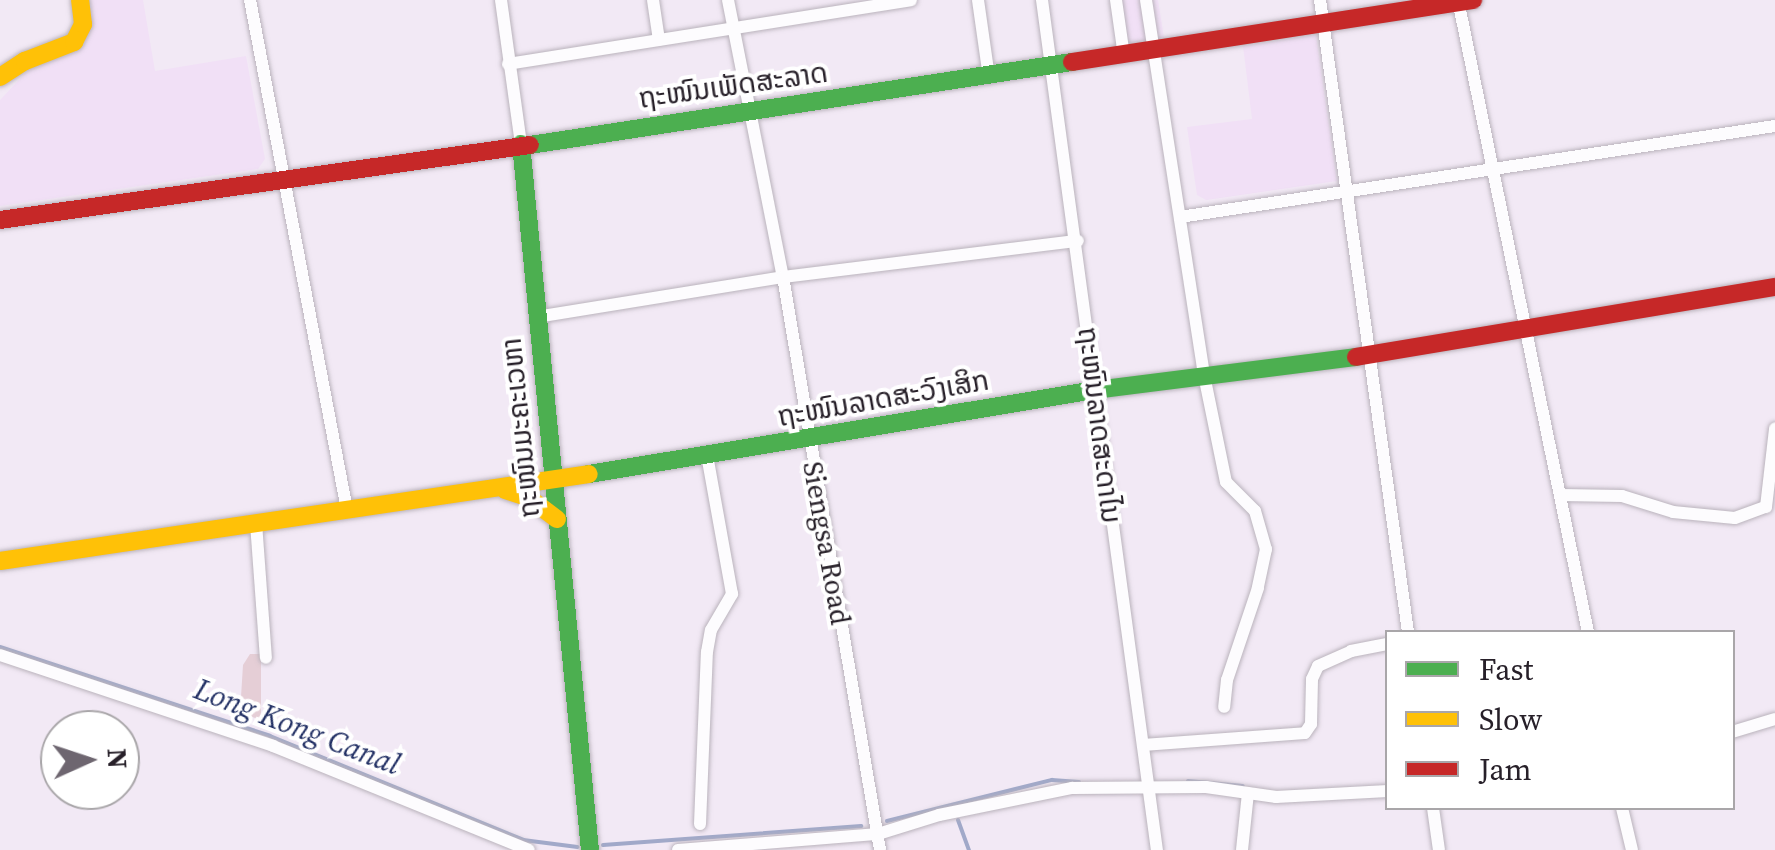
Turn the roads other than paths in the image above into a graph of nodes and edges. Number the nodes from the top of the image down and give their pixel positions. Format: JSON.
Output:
{"nodes":[{"id":1,"x":80,"y":0,"type":"edge"},
{"id":2,"x":250,"y":0,"type":"edge"},
{"id":3,"x":500,"y":0,"type":"edge"},
{"id":4,"x":653,"y":0,"type":"edge"},
{"id":5,"x":728,"y":0,"type":"edge"},
{"id":6,"x":912,"y":0,"type":"edge"},
{"id":7,"x":978,"y":0,"type":"edge"},
{"id":8,"x":1042,"y":0,"type":"edge"},
{"id":9,"x":1116,"y":0,"type":"edge"},
{"id":10,"x":1146,"y":0,"type":"edge"},
{"id":11,"x":1320,"y":0,"type":"edge"},
{"id":12,"x":1463,"y":1,"type":"edge"},
{"id":13,"x":1323,"y":24,"type":"junction"},
{"id":14,"x":733,"y":28,"type":"junction"},
{"id":15,"x":659,"y":40,"type":"junction"},
{"id":16,"x":1154,"y":50,"type":"junction"},
{"id":17,"x":1124,"y":56,"type":"junction"},
{"id":18,"x":508,"y":64,"type":"junction"},
{"id":19,"x":1052,"y":67,"type":"junction"},
{"id":20,"x":0,"y":77,"type":"edge"},
{"id":21,"x":989,"y":77,"type":"junction"},
{"id":22,"x":752,"y":109,"type":"junction"},
{"id":23,"x":1775,"y":126,"type":"edge"},
{"id":24,"x":521,"y":144,"type":"junction"},
{"id":25,"x":1490,"y":167,"type":"junction"},
{"id":26,"x":285,"y":183,"type":"junction"},
{"id":27,"x":1346,"y":192,"type":"junction"},
{"id":28,"x":1180,"y":217,"type":"junction"},
{"id":29,"x":0,"y":220,"type":"edge"},
{"id":30,"x":1078,"y":240,"type":"junction"},
{"id":31,"x":783,"y":278,"type":"junction"},
{"id":32,"x":1775,"y":287,"type":"edge"},
{"id":33,"x":536,"y":316,"type":"junction"},
{"id":34,"x":1526,"y":328,"type":"junction"},
{"id":35,"x":1368,"y":355,"type":"junction"},
{"id":36,"x":1204,"y":375,"type":"junction"},
{"id":37,"x":1094,"y":390,"type":"junction"},
{"id":38,"x":1775,"y":429,"type":"edge"},
{"id":39,"x":809,"y":438,"type":"junction"},
{"id":40,"x":706,"y":455,"type":"junction"},
{"id":41,"x":553,"y":480,"type":"junction"},
{"id":42,"x":494,"y":489,"type":"junction"},
{"id":43,"x":1561,"y":495,"type":"junction"},
{"id":44,"x":346,"y":510,"type":"junction"},
{"id":45,"x":557,"y":518,"type":"junction"},
{"id":46,"x":256,"y":523,"type":"junction"},
{"id":47,"x":0,"y":562,"type":"edge"},
{"id":48,"x":1408,"y":630,"type":"edge"},
{"id":49,"x":1588,"y":630,"type":"edge"},
{"id":50,"x":1385,"y":645,"type":"edge"},
{"id":51,"x":0,"y":655,"type":"edge"},
{"id":52,"x":266,"y":658,"type":"dead end"},
{"id":53,"x":1224,"y":707,"type":"dead end"},
{"id":54,"x":1775,"y":719,"type":"edge"},
{"id":55,"x":1735,"y":731,"type":"edge"},
{"id":56,"x":1143,"y":745,"type":"junction"},
{"id":57,"x":1149,"y":790,"type":"junction"},
{"id":58,"x":1385,"y":790,"type":"edge"},
{"id":59,"x":1248,"y":793,"type":"junction"},
{"id":60,"x":1433,"y":810,"type":"edge"},
{"id":61,"x":1622,"y":810,"type":"edge"},
{"id":62,"x":700,"y":824,"type":"dead end"},
{"id":63,"x":878,"y":834,"type":"junction"},
{"id":64,"x":528,"y":850,"type":"edge"},
{"id":65,"x":590,"y":850,"type":"edge"},
{"id":66,"x":678,"y":850,"type":"edge"},
{"id":67,"x":880,"y":850,"type":"edge"},
{"id":68,"x":1158,"y":850,"type":"edge"},
{"id":69,"x":1242,"y":850,"type":"edge"},
{"id":70,"x":1439,"y":850,"type":"edge"},
{"id":71,"x":1632,"y":850,"type":"edge"}],
"edges":[{"from":1,"to":20,"type":"street"},
{"from":2,"to":26,"type":"street"},
{"from":3,"to":18,"type":"street","name":"ຖະໜົນມະຄະເວຫາ"},
{"from":4,"to":15,"type":"street"},
{"from":5,"to":14,"type":"street","name":"Siengsa Road"},
{"from":6,"to":14,"type":"street"},
{"from":7,"to":21,"type":"street"},
{"from":8,"to":19,"type":"street","name":"ຖະໜົນລາດສະດາໄນ"},
{"from":9,"to":17,"type":"street"},
{"from":10,"to":16,"type":"street"},
{"from":11,"to":13,"type":"street"},
{"from":12,"to":13,"type":"street","name":"ຖະໜົນເພັດສະລາດ"},
{"from":12,"to":25,"type":"street"},
{"from":13,"to":16,"type":"street","name":"ຖະໜົນເພັດສະລາດ"},
{"from":13,"to":27,"type":"street"},
{"from":14,"to":15,"type":"street"},
{"from":14,"to":22,"type":"street","name":"Siengsa Road"},
{"from":15,"to":18,"type":"street"},
{"from":16,"to":17,"type":"street","name":"ຖະໜົນເພັດສະລາດ"},
{"from":16,"to":28,"type":"street"},
{"from":17,"to":19,"type":"street","name":"ຖະໜົນເພັດສະລາດ"},
{"from":18,"to":24,"type":"street","name":"ຖະໜົນມະຄະເວຫາ"},
{"from":19,"to":21,"type":"street","name":"ຖະໜົນເພັດສະລາດ"},
{"from":19,"to":30,"type":"street","name":"ຖະໜົນລາດສະດາໄນ"},
{"from":21,"to":22,"type":"street","name":"ຖະໜົນເພັດສະລາດ"},
{"from":22,"to":24,"type":"street","name":"ຖະໜົນເພັດສະລາດ"},
{"from":22,"to":31,"type":"street","name":"Siengsa Road"},
{"from":23,"to":25,"type":"street"},
{"from":24,"to":26,"type":"street","name":"ຖະໜົນເພັດສະລາດ"},
{"from":24,"to":33,"type":"street","name":"ຖະໜົນມະຄະເວຫາ"},
{"from":25,"to":27,"type":"street"},
{"from":25,"to":34,"type":"street"},
{"from":26,"to":29,"type":"street","name":"ຖະໜົນເພັດສະລາດ"},
{"from":26,"to":44,"type":"street"},
{"from":27,"to":28,"type":"street"},
{"from":27,"to":35,"type":"street"},
{"from":28,"to":36,"type":"street"},
{"from":30,"to":31,"type":"street"},
{"from":30,"to":37,"type":"street","name":"ຖະໜົນລາດສະດາໄນ"},
{"from":31,"to":33,"type":"street"},
{"from":31,"to":39,"type":"street","name":"Siengsa Road"},
{"from":32,"to":34,"type":"street","name":"ຖະໜົນລາດສະວົງເສິກ"},
{"from":33,"to":41,"type":"street","name":"ຖະໜົນມະຄະເວຫາ"},
{"from":34,"to":35,"type":"street","name":"ຖະໜົນລາດສະວົງເສິກ"},
{"from":34,"to":43,"type":"street"},
{"from":35,"to":36,"type":"street","name":"ຖະໜົນລາດສະວົງເສິກ"},
{"from":35,"to":48,"type":"street"},
{"from":36,"to":37,"type":"street","name":"ຖະໜົນລາດສະວົງເສິກ"},
{"from":36,"to":53,"type":"street"},
{"from":37,"to":39,"type":"street","name":"ຖະໜົນລາດສະວົງເສິກ"},
{"from":37,"to":56,"type":"street","name":"ຖະໜົນລາດສະດາໄນ"},
{"from":38,"to":43,"type":"street"},
{"from":39,"to":40,"type":"street","name":"ຖະໜົນລາດສະວົງເສິກ"},
{"from":39,"to":63,"type":"street","name":"Siengsa Road"},
{"from":40,"to":41,"type":"street","name":"ຖະໜົນລາດສະວົງເສິກ"},
{"from":40,"to":62,"type":"street"},
{"from":41,"to":42,"type":"street","name":"ຖະໜົນລາດສະວົງເສິກ"},
{"from":41,"to":45,"type":"street","name":"ຖະໜົນມະຄະເວຫາ"},
{"from":42,"to":44,"type":"street","name":"ຖະໜົນລາດສະວົງເສິກ"},
{"from":42,"to":45,"type":"street"},
{"from":43,"to":49,"type":"street"},
{"from":44,"to":46,"type":"street","name":"ຖະໜົນລາດສະວົງເສິກ"},
{"from":45,"to":65,"type":"street","name":"ຖະໜົນມະຄະເວຫາ"},
{"from":46,"to":47,"type":"street","name":"ຖະໜົນລາດສະວົງເສິກ"},
{"from":46,"to":52,"type":"street"},
{"from":50,"to":56,"type":"street"},
{"from":51,"to":64,"type":"street"},
{"from":54,"to":55,"type":"street"},
{"from":56,"to":57,"type":"street","name":"ຖະໜົນລາດສະດາໄນ"},
{"from":57,"to":59,"type":"street"},
{"from":57,"to":63,"type":"street"},
{"from":57,"to":68,"type":"street","name":"ຖະໜົນລາດສະດາໄນ"},
{"from":58,"to":59,"type":"street"},
{"from":59,"to":69,"type":"street"},
{"from":60,"to":70,"type":"street"},
{"from":61,"to":71,"type":"street"},
{"from":63,"to":66,"type":"street"},
{"from":63,"to":67,"type":"street","name":"Siengsa Road"}]}
